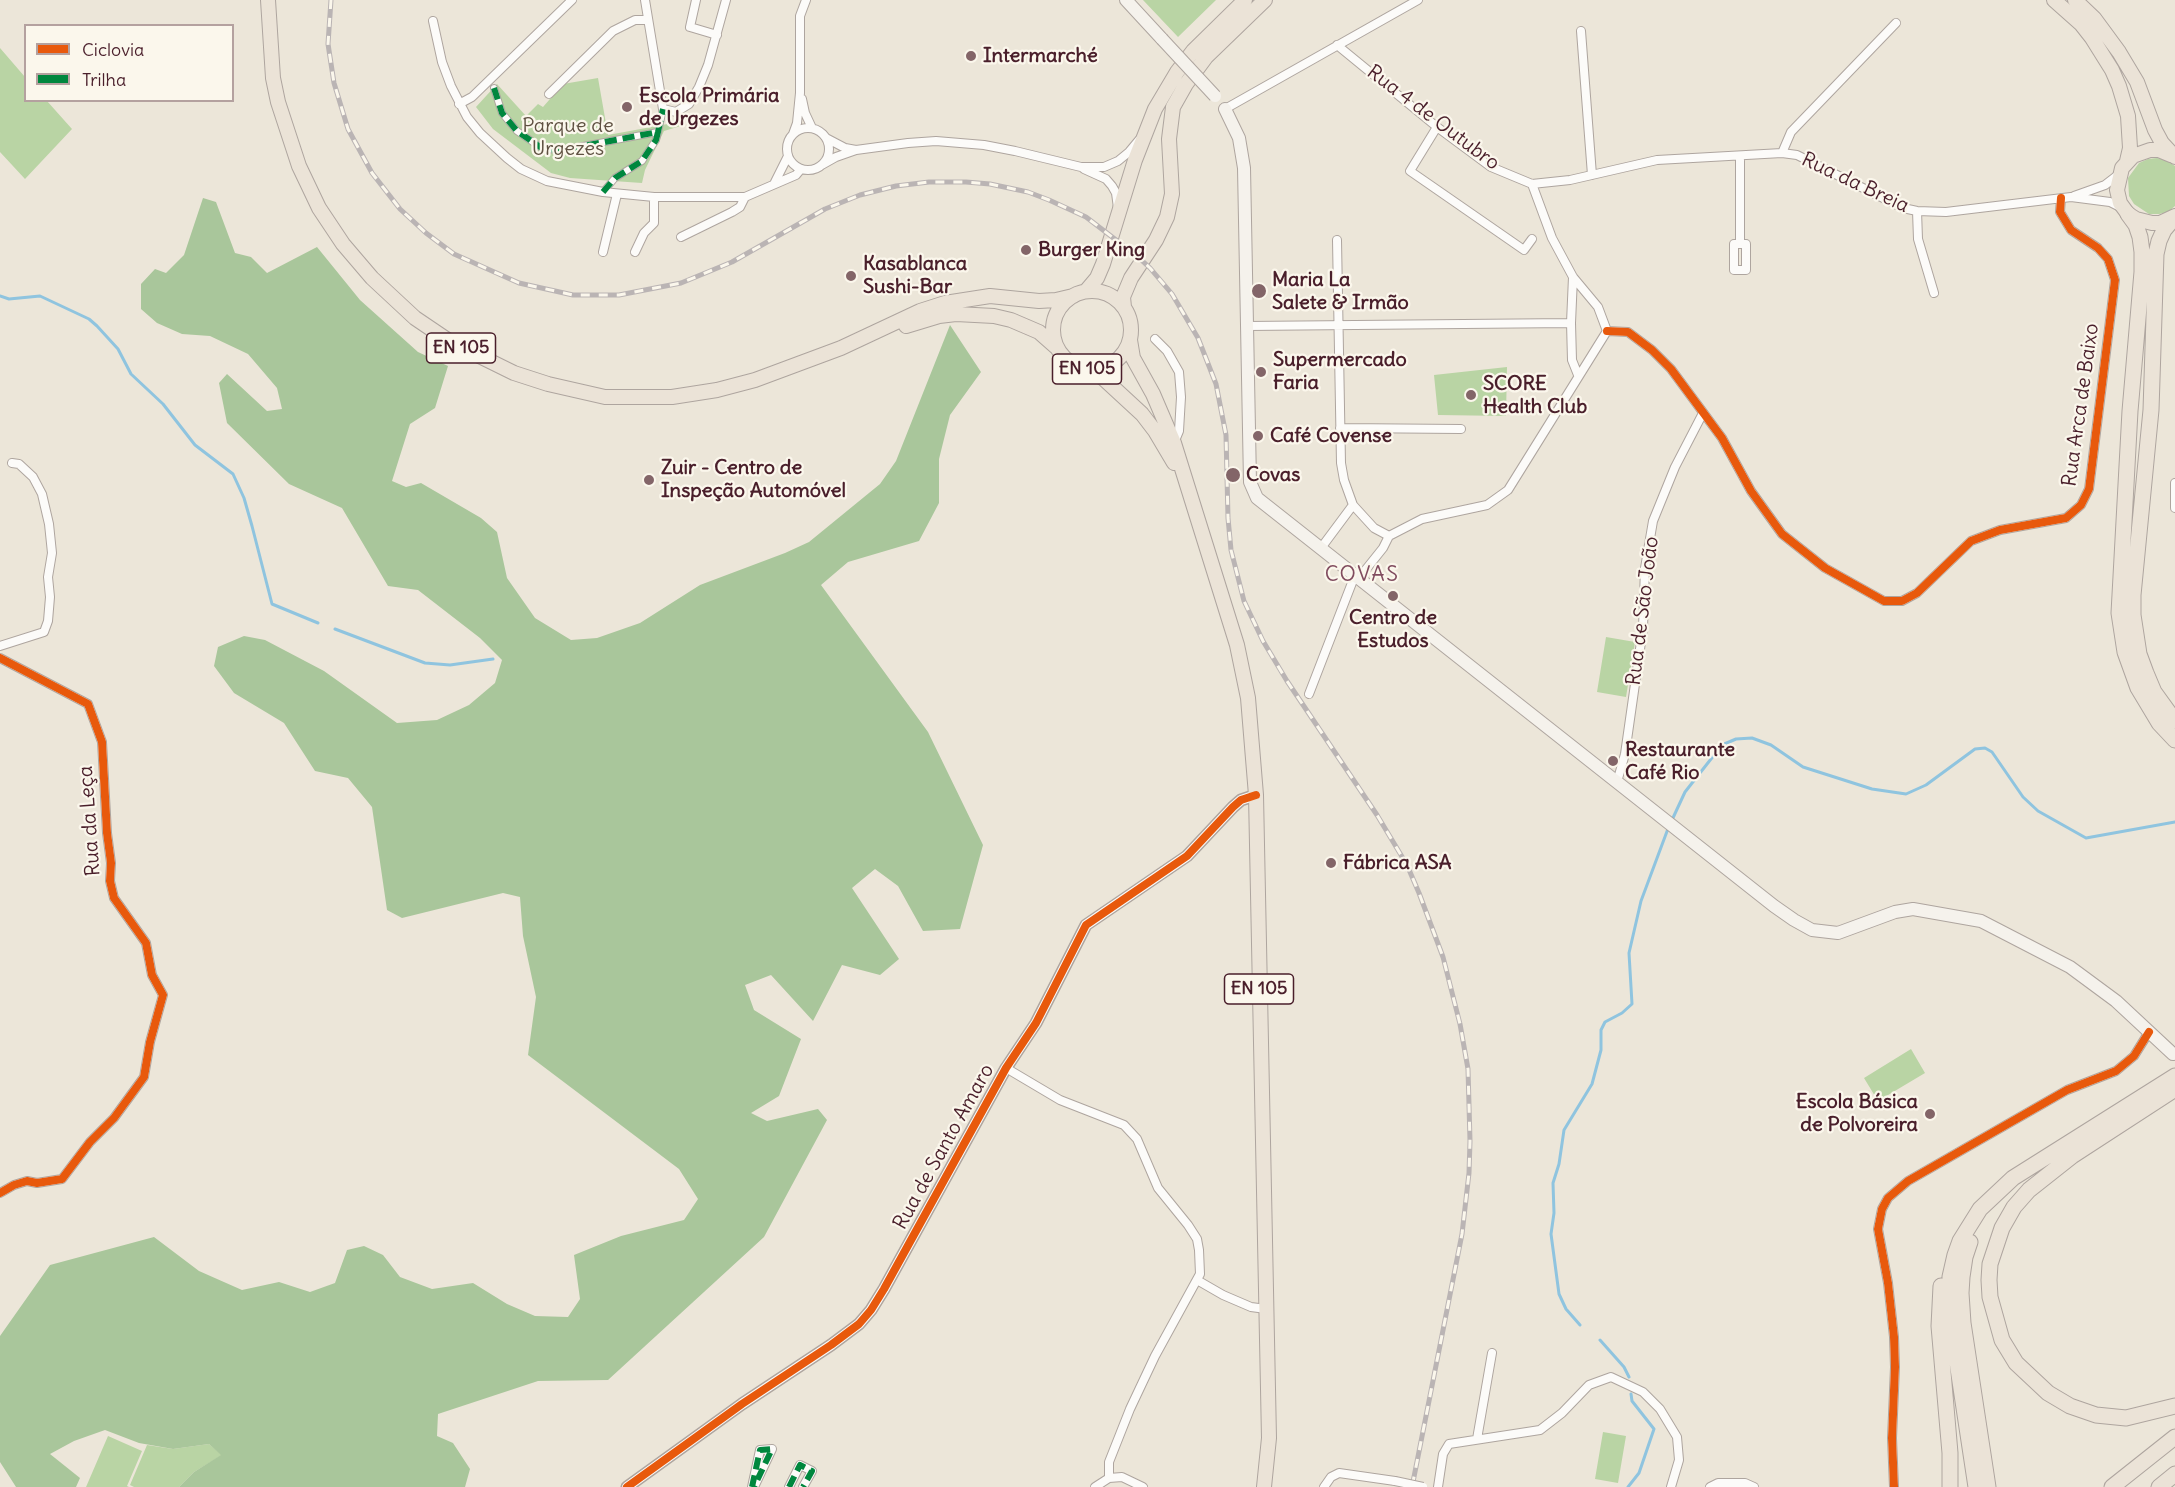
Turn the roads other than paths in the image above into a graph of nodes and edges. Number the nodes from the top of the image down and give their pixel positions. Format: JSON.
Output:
{"nodes":[{"id":1,"x":268,"y":0,"type":"edge"},
{"id":2,"x":572,"y":0,"type":"edge"},
{"id":3,"x":645,"y":0,"type":"edge"},
{"id":4,"x":696,"y":0,"type":"edge"},
{"id":5,"x":726,"y":0,"type":"edge"},
{"id":6,"x":806,"y":0,"type":"edge"},
{"id":7,"x":1126,"y":0,"type":"edge"},
{"id":8,"x":1245,"y":0,"type":"edge"},
{"id":9,"x":1265,"y":0,"type":"edge"},
{"id":10,"x":1418,"y":0,"type":"edge"},
{"id":11,"x":2054,"y":0,"type":"edge"},
{"id":12,"x":2075,"y":0,"type":"edge"},
{"id":13,"x":648,"y":20,"type":"junction"},
{"id":14,"x":433,"y":21,"type":"dead end"},
{"id":15,"x":1896,"y":23,"type":"dead end"},
{"id":16,"x":1581,"y":31,"type":"dead end"},
{"id":17,"x":717,"y":35,"type":"junction"},
{"id":18,"x":1337,"y":45,"type":"junction"},
{"id":19,"x":494,"y":87,"type":"dead end"},
{"id":20,"x":800,"y":93,"type":"junction"},
{"id":21,"x":549,"y":94,"type":"dead end"},
{"id":22,"x":1215,"y":96,"type":"joint"},
{"id":23,"x":459,"y":104,"type":"junction"},
{"id":24,"x":663,"y":109,"type":"junction"},
{"id":25,"x":1225,"y":109,"type":"junction"},
{"id":26,"x":812,"y":128,"type":"junction"},
{"id":27,"x":1437,"y":128,"type":"junction"},
{"id":28,"x":1145,"y":130,"type":"junction"},
{"id":29,"x":658,"y":132,"type":"junction"},
{"id":30,"x":793,"y":134,"type":"junction"},
{"id":31,"x":826,"y":138,"type":"junction"},
{"id":32,"x":856,"y":150,"type":"junction"},
{"id":33,"x":1782,"y":153,"type":"junction"},
{"id":34,"x":788,"y":156,"type":"junction"},
{"id":35,"x":1740,"y":157,"type":"junction"},
{"id":36,"x":2175,"y":157,"type":"edge"},
{"id":37,"x":2127,"y":162,"type":"junction"},
{"id":38,"x":820,"y":166,"type":"junction"},
{"id":39,"x":1081,"y":167,"type":"junction"},
{"id":40,"x":801,"y":169,"type":"junction"},
{"id":41,"x":1592,"y":175,"type":"junction"},
{"id":42,"x":2118,"y":176,"type":"junction"},
{"id":43,"x":775,"y":182,"type":"junction"},
{"id":44,"x":1532,"y":184,"type":"junction"},
{"id":45,"x":603,"y":192,"type":"junction"},
{"id":46,"x":618,"y":194,"type":"junction"},
{"id":47,"x":654,"y":197,"type":"junction"},
{"id":48,"x":745,"y":197,"type":"junction"},
{"id":49,"x":2071,"y":197,"type":"junction"},
{"id":50,"x":2061,"y":198,"type":"junction"},
{"id":51,"x":1917,"y":212,"type":"junction"},
{"id":52,"x":2126,"y":212,"type":"junction"},
{"id":53,"x":1118,"y":215,"type":"junction"},
{"id":54,"x":2175,"y":217,"type":"edge"},
{"id":55,"x":681,"y":237,"type":"dead end"},
{"id":56,"x":1532,"y":239,"type":"dead end"},
{"id":57,"x":1337,"y":240,"type":"dead end"},
{"id":58,"x":1740,"y":244,"type":"dead end"},
{"id":59,"x":603,"y":252,"type":"dead end"},
{"id":60,"x":635,"y":252,"type":"dead end"},
{"id":61,"x":1573,"y":277,"type":"junction"},
{"id":62,"x":1934,"y":292,"type":"dead end"},
{"id":63,"x":1080,"y":294,"type":"junction"},
{"id":64,"x":1124,"y":307,"type":"junction"},
{"id":65,"x":1571,"y":323,"type":"junction"},
{"id":66,"x":1338,"y":325,"type":"junction"},
{"id":67,"x":1247,"y":326,"type":"junction"},
{"id":68,"x":1607,"y":331,"type":"junction"},
{"id":69,"x":861,"y":339,"type":"junction"},
{"id":70,"x":1155,"y":339,"type":"dead end"},
{"id":71,"x":1130,"y":340,"type":"junction"},
{"id":72,"x":1056,"y":347,"type":"junction"},
{"id":73,"x":1082,"y":368,"type":"junction"},
{"id":74,"x":1578,"y":375,"type":"junction"},
{"id":75,"x":1704,"y":413,"type":"junction"},
{"id":76,"x":1340,"y":428,"type":"junction"},
{"id":77,"x":1461,"y":429,"type":"dead end"},
{"id":78,"x":1174,"y":443,"type":"junction"},
{"id":79,"x":12,"y":463,"type":"dead end"},
{"id":80,"x":2175,"y":483,"type":"edge"},
{"id":81,"x":1192,"y":499,"type":"junction"},
{"id":82,"x":1353,"y":505,"type":"junction"},
{"id":83,"x":2175,"y":508,"type":"edge"},
{"id":84,"x":1389,"y":536,"type":"junction"},
{"id":85,"x":1321,"y":548,"type":"junction"},
{"id":86,"x":1357,"y":577,"type":"junction"},
{"id":87,"x":0,"y":646,"type":"edge"},
{"id":88,"x":0,"y":658,"type":"edge"},
{"id":89,"x":1309,"y":694,"type":"dead end"},
{"id":90,"x":2175,"y":721,"type":"edge"},
{"id":91,"x":2175,"y":740,"type":"edge"},
{"id":92,"x":1617,"y":782,"type":"junction"},
{"id":93,"x":1256,"y":795,"type":"junction"},
{"id":94,"x":2150,"y":1032,"type":"junction"},
{"id":95,"x":2174,"y":1054,"type":"edge"},
{"id":96,"x":1006,"y":1068,"type":"junction"},
{"id":97,"x":2175,"y":1076,"type":"edge"},
{"id":98,"x":2175,"y":1089,"type":"edge"},
{"id":99,"x":2118,"y":1126,"type":"junction"},
{"id":100,"x":2036,"y":1162,"type":"junction"},
{"id":101,"x":0,"y":1193,"type":"edge"},
{"id":102,"x":1197,"y":1280,"type":"junction"},
{"id":103,"x":1266,"y":1309,"type":"junction"},
{"id":104,"x":1492,"y":1353,"type":"dead end"},
{"id":105,"x":2175,"y":1406,"type":"edge"},
{"id":106,"x":2175,"y":1437,"type":"edge"},
{"id":107,"x":1477,"y":1439,"type":"junction"},
{"id":108,"x":2175,"y":1474,"type":"edge"},
{"id":109,"x":1109,"y":1478,"type":"junction"},
{"id":110,"x":627,"y":1487,"type":"edge"},
{"id":111,"x":789,"y":1487,"type":"edge"},
{"id":112,"x":803,"y":1487,"type":"edge"},
{"id":113,"x":1095,"y":1487,"type":"edge"},
{"id":114,"x":1143,"y":1487,"type":"edge"},
{"id":115,"x":1264,"y":1487,"type":"edge"},
{"id":116,"x":1324,"y":1487,"type":"edge"},
{"id":117,"x":1424,"y":1487,"type":"edge"},
{"id":118,"x":1438,"y":1487,"type":"edge"},
{"id":119,"x":1671,"y":1487,"type":"edge"},
{"id":120,"x":1710,"y":1487,"type":"edge"},
{"id":121,"x":1754,"y":1487,"type":"edge"},
{"id":122,"x":1894,"y":1487,"type":"edge"},
{"id":123,"x":1950,"y":1487,"type":"edge"},
{"id":124,"x":1976,"y":1487,"type":"edge"},
{"id":125,"x":1988,"y":1487,"type":"edge"},
{"id":126,"x":2112,"y":1487,"type":"edge"},
{"id":127,"x":2159,"y":1487,"type":"edge"}],
"edges":[{"from":1,"to":69,"type":"main road","number":"EN 105"},
{"from":2,"to":23,"type":"street"},
{"from":3,"to":13,"type":"street"},
{"from":4,"to":17,"type":"street"},
{"from":5,"to":17,"type":"street"},
{"from":6,"to":20,"type":"street"},
{"from":7,"to":22,"type":"main road","bridge":true},
{"from":8,"to":28,"type":"main road"},
{"from":9,"to":64,"type":"main road"},
{"from":10,"to":18,"type":"street"},
{"from":11,"to":37,"type":"main road"},
{"from":12,"to":36,"type":"main road"},
{"from":13,"to":21,"type":"street"},
{"from":13,"to":24,"type":"street"},
{"from":14,"to":23,"type":"street"},
{"from":15,"to":33,"type":"street"},
{"from":16,"to":41,"type":"street"},
{"from":17,"to":24,"type":"street"},
{"from":18,"to":25,"type":"street"},
{"from":18,"to":27,"type":"street","name":"Rua 4 de Outubro"},
{"from":19,"to":29,"type":"street"},
{"from":20,"to":26,"type":"street"},
{"from":20,"to":30,"type":"street"},
{"from":22,"to":25,"type":"street"},
{"from":23,"to":45,"type":"street"},
{"from":24,"to":29,"type":"street"},
{"from":25,"to":67,"type":"main road"},
{"from":26,"to":30,"type":"street"},
{"from":26,"to":31,"type":"street"},
{"from":27,"to":44,"type":"street","name":"Rua 4 de Outubro"},
{"from":27,"to":56,"type":"street"},
{"from":28,"to":39,"type":"street"},
{"from":28,"to":53,"type":"main road"},
{"from":29,"to":45,"type":"street"},
{"from":30,"to":34,"type":"street"},
{"from":31,"to":32,"type":"street"},
{"from":31,"to":38,"type":"street"},
{"from":32,"to":38,"type":"street"},
{"from":32,"to":39,"type":"street"},
{"from":33,"to":35,"type":"street"},
{"from":33,"to":51,"type":"street","name":"Rua da Breia"},
{"from":34,"to":40,"type":"street"},
{"from":34,"to":43,"type":"street"},
{"from":35,"to":41,"type":"street"},
{"from":35,"to":58,"type":"street"},
{"from":36,"to":37,"type":"main road"},
{"from":37,"to":42,"type":"main road"},
{"from":38,"to":40,"type":"street"},
{"from":39,"to":53,"type":"street"},
{"from":40,"to":43,"type":"street"},
{"from":41,"to":44,"type":"street"},
{"from":42,"to":49,"type":"street","name":"Rua da Breia"},
{"from":42,"to":52,"type":"main road"},
{"from":43,"to":48,"type":"street"},
{"from":44,"to":61,"type":"street"},
{"from":45,"to":46,"type":"street"},
{"from":46,"to":47,"type":"street"},
{"from":46,"to":59,"type":"street"},
{"from":47,"to":48,"type":"street"},
{"from":47,"to":60,"type":"street"},
{"from":48,"to":55,"type":"street"},
{"from":49,"to":50,"type":"street","name":"Rua da Breia"},
{"from":49,"to":52,"type":"street","name":"Rua da Breia"},
{"from":50,"to":51,"type":"street","name":"Rua da Breia"},
{"from":50,"to":75,"type":"street","name":"Rua Arca de Baixo"},
{"from":51,"to":62,"type":"street"},
{"from":52,"to":54,"type":"main road"},
{"from":52,"to":91,"type":"highway"},
{"from":53,"to":63,"type":"main road"},
{"from":54,"to":90,"type":"highway"},
{"from":57,"to":66,"type":"street"},
{"from":61,"to":65,"type":"street"},
{"from":61,"to":68,"type":"street"},
{"from":63,"to":64,"type":"main road","number":"EN 105"},
{"from":63,"to":69,"type":"main road","number":"EN 105"},
{"from":63,"to":72,"type":"main road","number":"EN 105"},
{"from":64,"to":71,"type":"main road","number":"EN 105"},
{"from":65,"to":66,"type":"street"},
{"from":65,"to":74,"type":"street"},
{"from":66,"to":67,"type":"street"},
{"from":66,"to":76,"type":"street"},
{"from":67,"to":85,"type":"main road"},
{"from":68,"to":74,"type":"street"},
{"from":68,"to":75,"type":"street","name":"Rua Arca de Baixo"},
{"from":69,"to":72,"type":"main road","number":"EN 105"},
{"from":70,"to":78,"type":"street"},
{"from":71,"to":73,"type":"main road","number":"EN 105"},
{"from":71,"to":78,"type":"main road","number":"EN 105"},
{"from":72,"to":73,"type":"main road","number":"EN 105"},
{"from":73,"to":81,"type":"main road","number":"EN 105"},
{"from":74,"to":84,"type":"street"},
{"from":75,"to":92,"type":"street","name":"Rua de São João"},
{"from":76,"to":77,"type":"street"},
{"from":76,"to":82,"type":"street"},
{"from":78,"to":81,"type":"main road","number":"EN 105"},
{"from":79,"to":87,"type":"street"},
{"from":80,"to":83,"type":"street"},
{"from":81,"to":93,"type":"main road","number":"EN 105"},
{"from":82,"to":84,"type":"street"},
{"from":82,"to":85,"type":"street"},
{"from":84,"to":86,"type":"street"},
{"from":85,"to":86,"type":"main road"},
{"from":86,"to":89,"type":"street"},
{"from":86,"to":92,"type":"main road"},
{"from":88,"to":101,"type":"street","name":"Rua da Leça"},
{"from":92,"to":94,"type":"main road"},
{"from":93,"to":96,"type":"street","name":"Rua de Santo Amaro"},
{"from":93,"to":103,"type":"main road","number":"EN 105"},
{"from":94,"to":95,"type":"main road"},
{"from":94,"to":122,"type":"street"},
{"from":96,"to":102,"type":"street"},
{"from":96,"to":110,"type":"street","name":"Rua de Santo Amaro"},
{"from":97,"to":100,"type":"highway"},
{"from":98,"to":99,"type":"highway"},
{"from":99,"to":105,"type":"highway"},
{"from":99,"to":125,"type":"highway"},
{"from":100,"to":123,"type":"highway"},
{"from":100,"to":124,"type":"highway"},
{"from":102,"to":103,"type":"street"},
{"from":102,"to":109,"type":"street"},
{"from":103,"to":115,"type":"main road","number":"EN 105"},
{"from":104,"to":107,"type":"street"},
{"from":106,"to":126,"type":"highway"},
{"from":107,"to":118,"type":"street"},
{"from":107,"to":119,"type":"street"},
{"from":108,"to":127,"type":"highway"},
{"from":109,"to":113,"type":"street"},
{"from":109,"to":114,"type":"street"},
{"from":111,"to":112,"type":"street"},
{"from":116,"to":117,"type":"street","bridge":true},
{"from":120,"to":121,"type":"street"}]}
